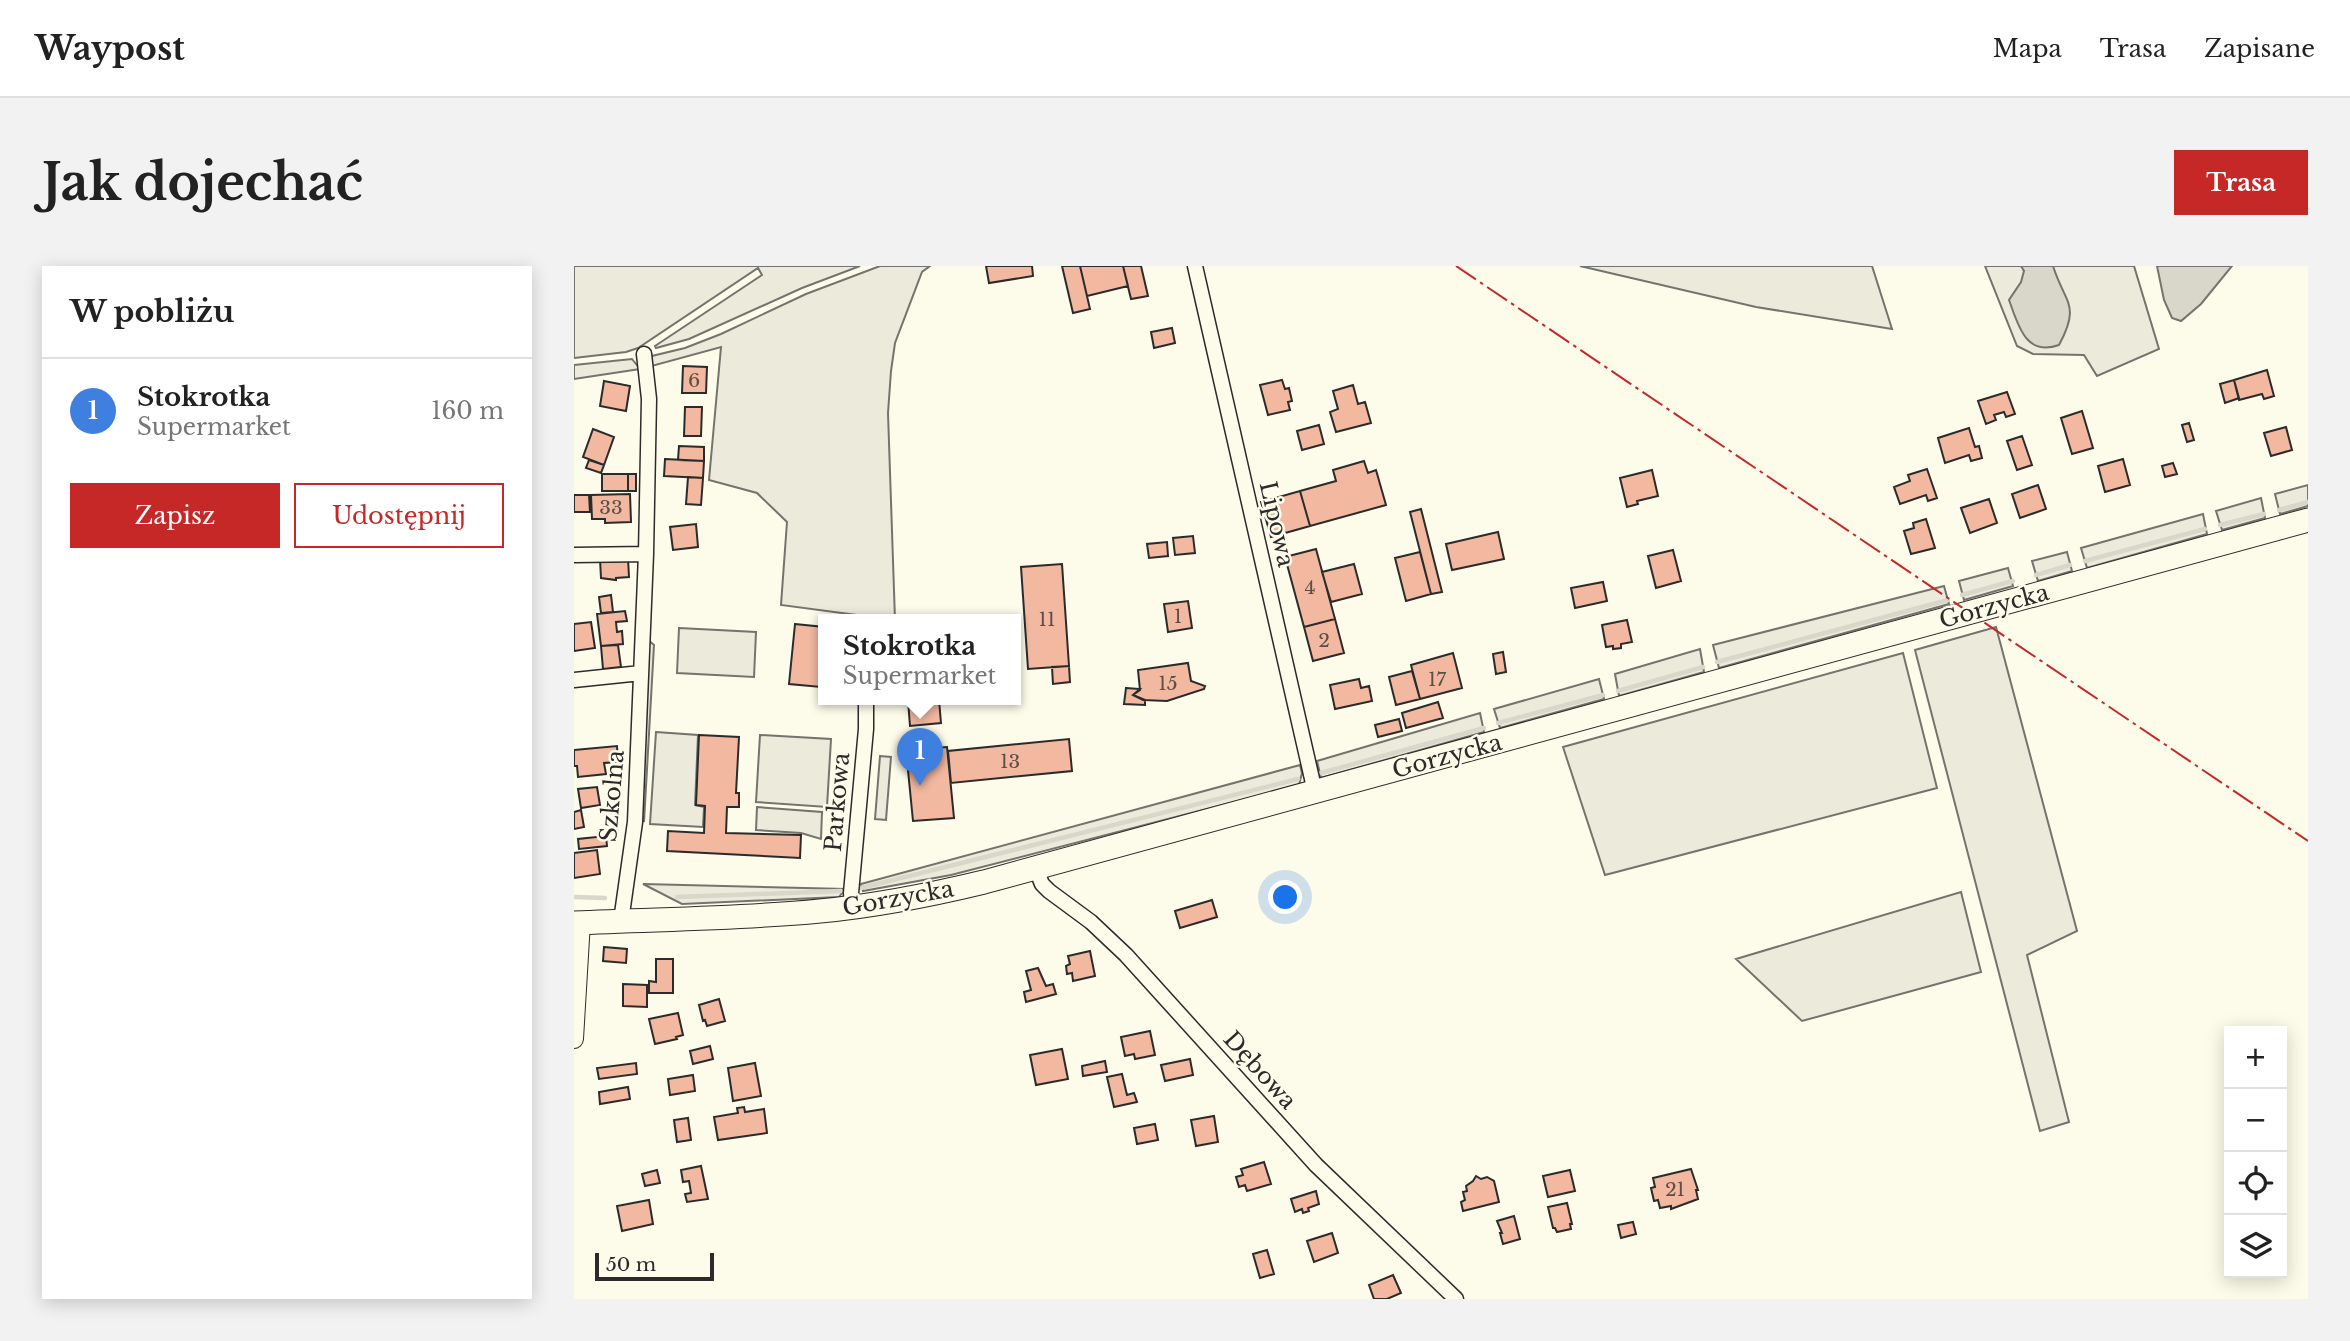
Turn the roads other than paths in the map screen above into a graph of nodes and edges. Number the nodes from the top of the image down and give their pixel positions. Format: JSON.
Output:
{"nodes":[{"id":1,"x":1195,"y":266,"type":"edge"},
{"id":2,"x":644,"y":354,"type":"dead end"},
{"id":3,"x":2308,"y":520,"type":"edge"},
{"id":4,"x":646,"y":554,"type":"junction"},
{"id":5,"x":574,"y":555,"type":"edge"},
{"id":6,"x":641,"y":673,"type":"junction"},
{"id":7,"x":574,"y":680,"type":"edge"},
{"id":8,"x":866,"y":705,"type":"edge"},
{"id":9,"x":1315,"y":792,"type":"junction"},
{"id":10,"x":1036,"y":869,"type":"junction"},
{"id":11,"x":852,"y":907,"type":"junction"},
{"id":12,"x":621,"y":921,"type":"junction"},
{"id":13,"x":578,"y":922,"type":"edge"},
{"id":14,"x":574,"y":1040,"type":"edge"},
{"id":15,"x":1456,"y":1299,"type":"edge"}],
"edges":[{"from":1,"to":9,"type":"street","name":"Lipowa"},
{"from":2,"to":4,"type":"street","name":"Szkolna"},
{"from":3,"to":9,"type":"main road","name":"Gorzycka"},
{"from":4,"to":5,"type":"street"},
{"from":4,"to":6,"type":"street","name":"Szkolna"},
{"from":6,"to":7,"type":"street"},
{"from":6,"to":12,"type":"street","name":"Szkolna"},
{"from":8,"to":11,"type":"street","name":"Parkowa"},
{"from":9,"to":10,"type":"main road","name":"Gorzycka"},
{"from":10,"to":11,"type":"main road","name":"Gorzycka"},
{"from":10,"to":15,"type":"street","name":"Dębowa"},
{"from":11,"to":12,"type":"main road","name":"Gorzycka"},
{"from":12,"to":13,"type":"main road","name":"Gorzycka"},
{"from":13,"to":14,"type":"street"}]}
